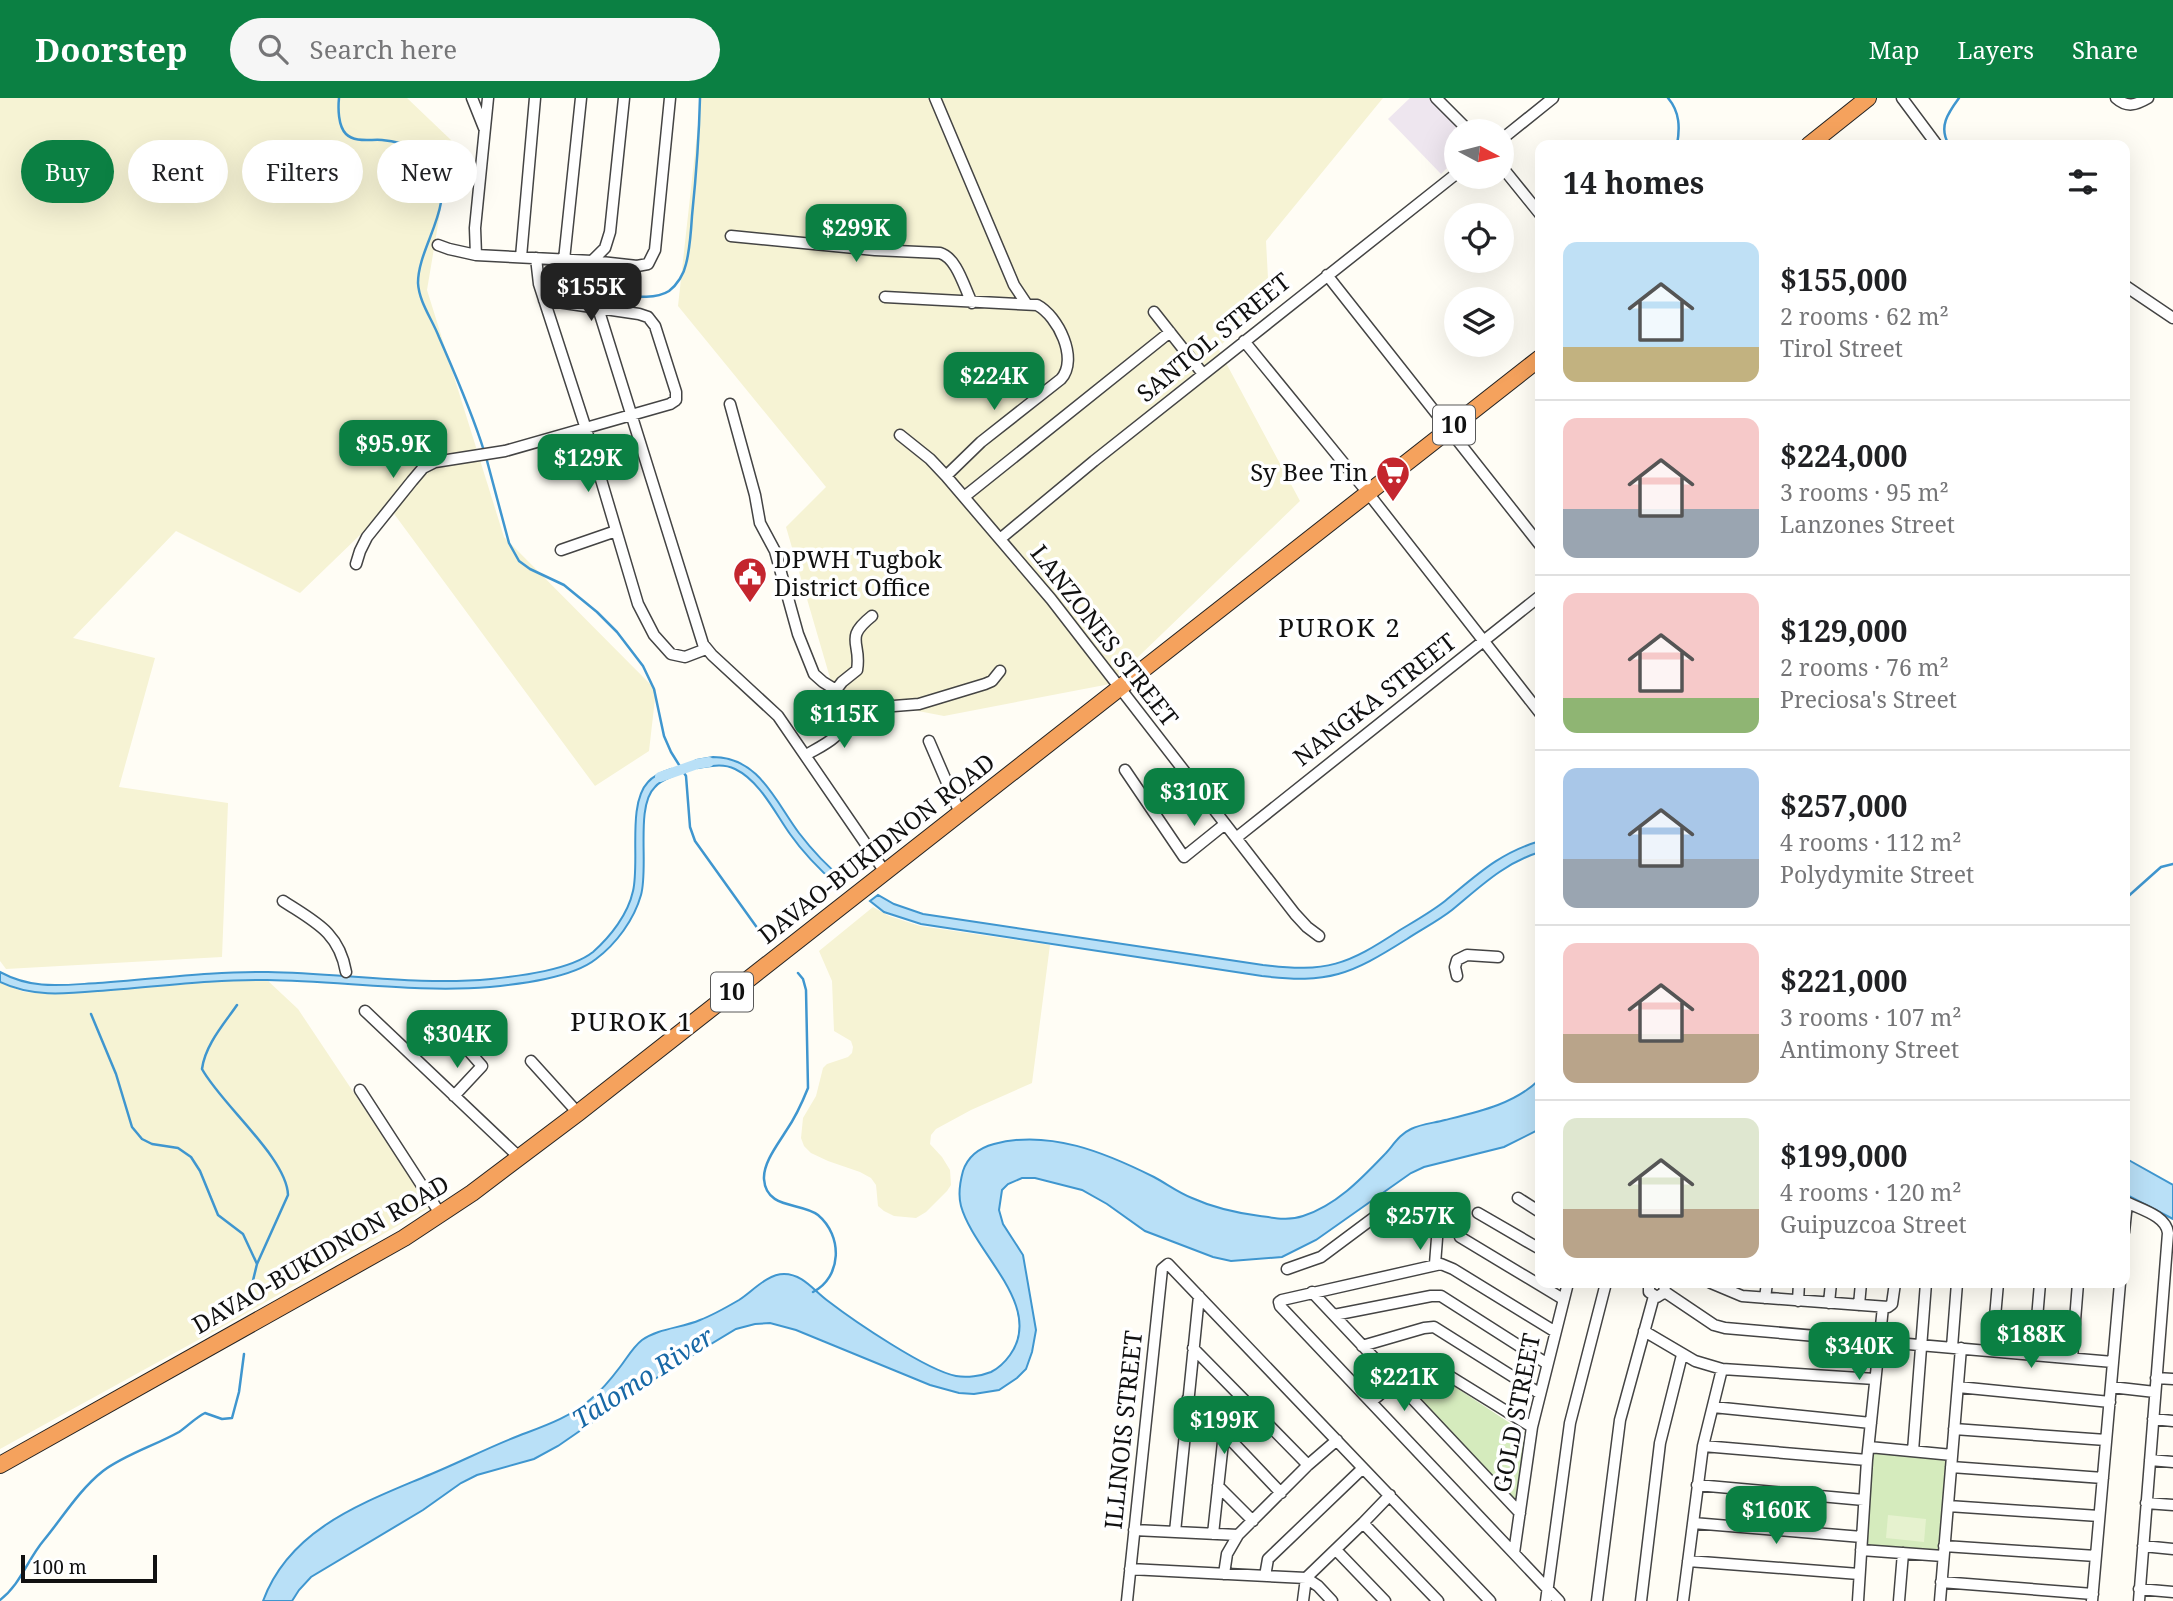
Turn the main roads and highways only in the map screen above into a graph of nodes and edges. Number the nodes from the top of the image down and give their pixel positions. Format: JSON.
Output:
{"nodes":[{"id":1,"x":1868,"y":98,"type":"edge"},
{"id":2,"x":1815,"y":140,"type":"edge"},
{"id":3,"x":1535,"y":362,"type":"edge"},
{"id":4,"x":0,"y":1465,"type":"edge"}],
"edges":[{"from":1,"to":2,"type":"highway"},
{"from":3,"to":4,"type":"highway","name":"DAVAO-BUKIDNON ROAD","number":"10"}]}
